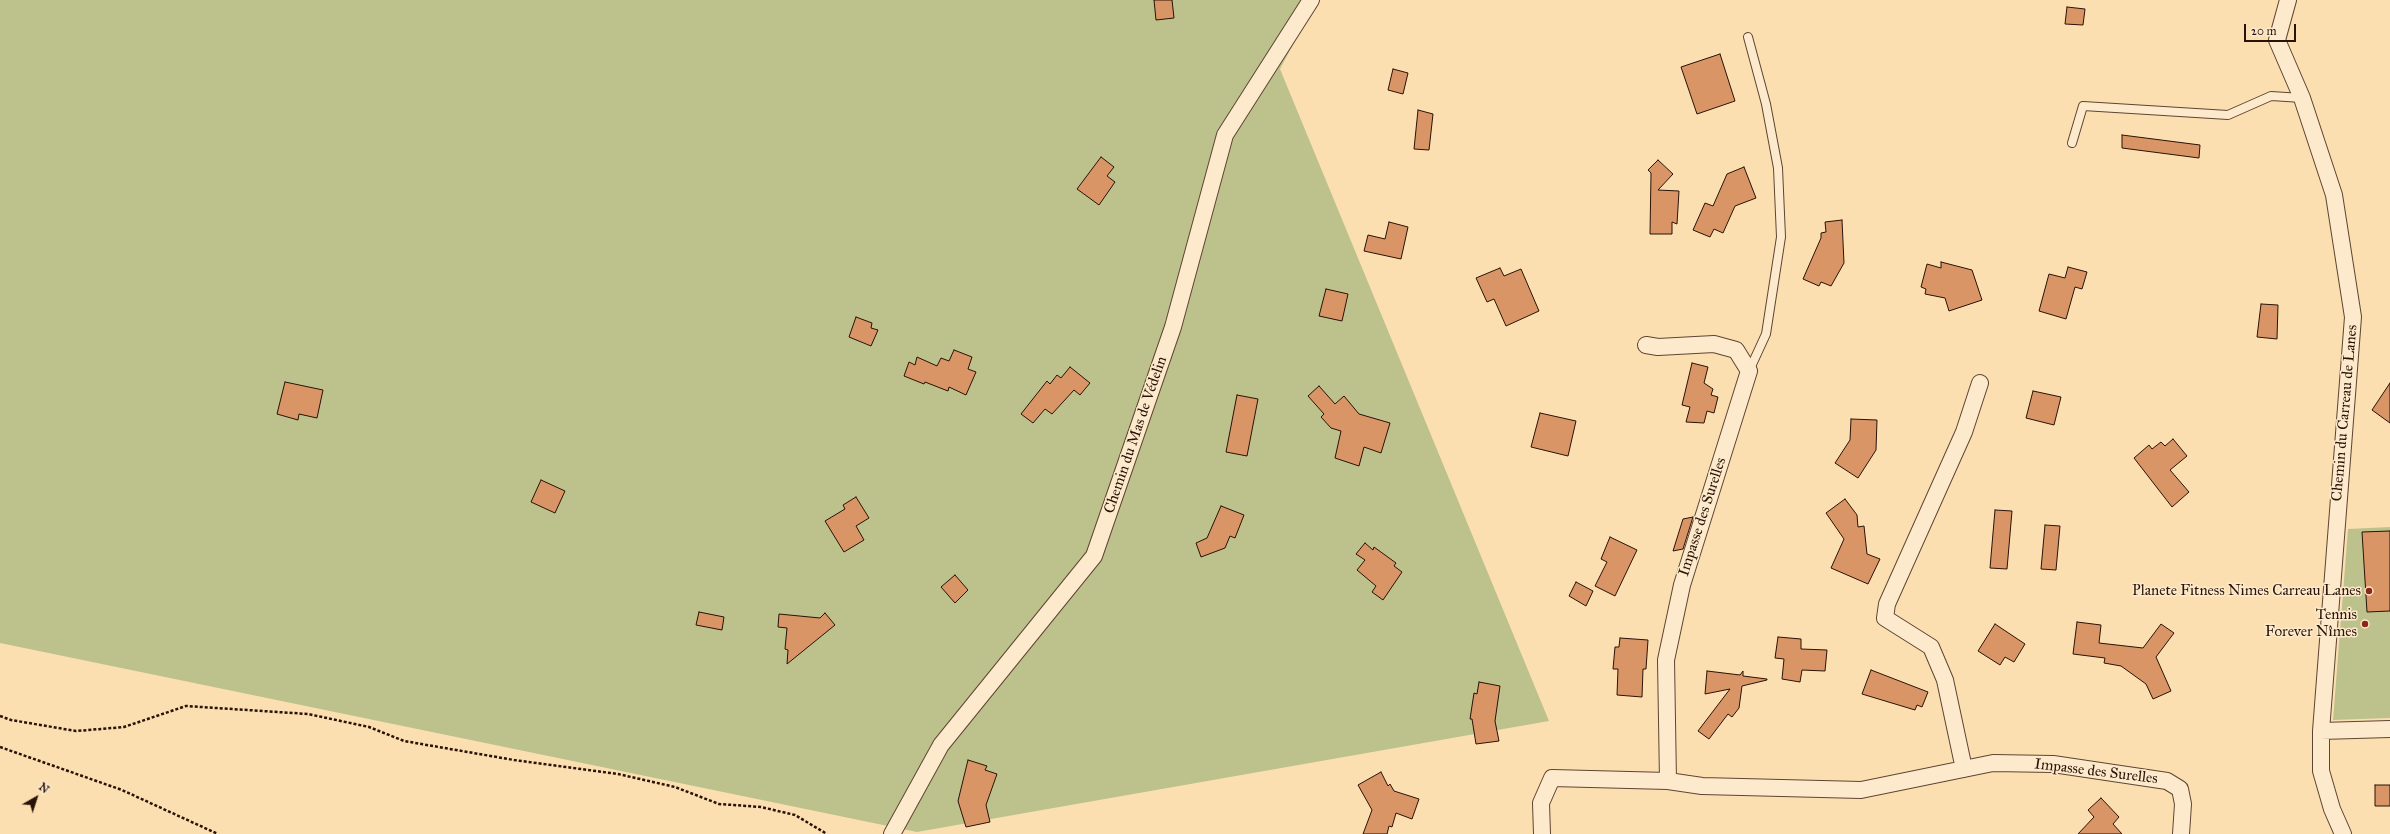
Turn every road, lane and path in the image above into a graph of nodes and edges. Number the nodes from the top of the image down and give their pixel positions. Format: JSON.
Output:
{"nodes":[{"id":1,"x":1311,"y":0,"type":"edge"},
{"id":2,"x":2288,"y":0,"type":"edge"},
{"id":3,"x":1748,"y":37,"type":"dead end"},
{"id":4,"x":2302,"y":98,"type":"junction"},
{"id":5,"x":2072,"y":144,"type":"dead end"},
{"id":6,"x":1646,"y":345,"type":"dead end"},
{"id":7,"x":1749,"y":371,"type":"junction"},
{"id":8,"x":1980,"y":383,"type":"dead end"},
{"id":9,"x":0,"y":716,"type":"edge"},
{"id":10,"x":2390,"y":729,"type":"edge"},
{"id":11,"x":2321,"y":731,"type":"junction"},
{"id":12,"x":0,"y":747,"type":"edge"},
{"id":13,"x":1964,"y":769,"type":"junction"},
{"id":14,"x":1668,"y":781,"type":"junction"},
{"id":15,"x":218,"y":834,"type":"edge"},
{"id":16,"x":827,"y":834,"type":"edge"},
{"id":17,"x":892,"y":834,"type":"edge"},
{"id":18,"x":1542,"y":834,"type":"edge"},
{"id":19,"x":2181,"y":834,"type":"edge"},
{"id":20,"x":2343,"y":834,"type":"edge"}],
"edges":[{"from":1,"to":17,"type":"street","name":"Chemin du Mas de Védelin"},
{"from":2,"to":4,"type":"street","name":"Chemin du Carreau de Lanes"},
{"from":3,"to":7,"type":"lane"},
{"from":4,"to":5,"type":"lane"},
{"from":4,"to":11,"type":"street","name":"Chemin du Carreau de Lanes"},
{"from":6,"to":7,"type":"street"},
{"from":7,"to":14,"type":"street","name":"Impasse des Surelles"},
{"from":8,"to":13,"type":"street"},
{"from":9,"to":16,"type":"path"},
{"from":10,"to":11,"type":"street"},
{"from":11,"to":20,"type":"street","name":"Chemin du Carreau de Lanes"},
{"from":12,"to":15,"type":"path"},
{"from":13,"to":14,"type":"street","name":"Impasse des Surelles"},
{"from":13,"to":19,"type":"street","name":"Impasse des Surelles"},
{"from":14,"to":18,"type":"street","name":"Impasse des Surelles"}]}
